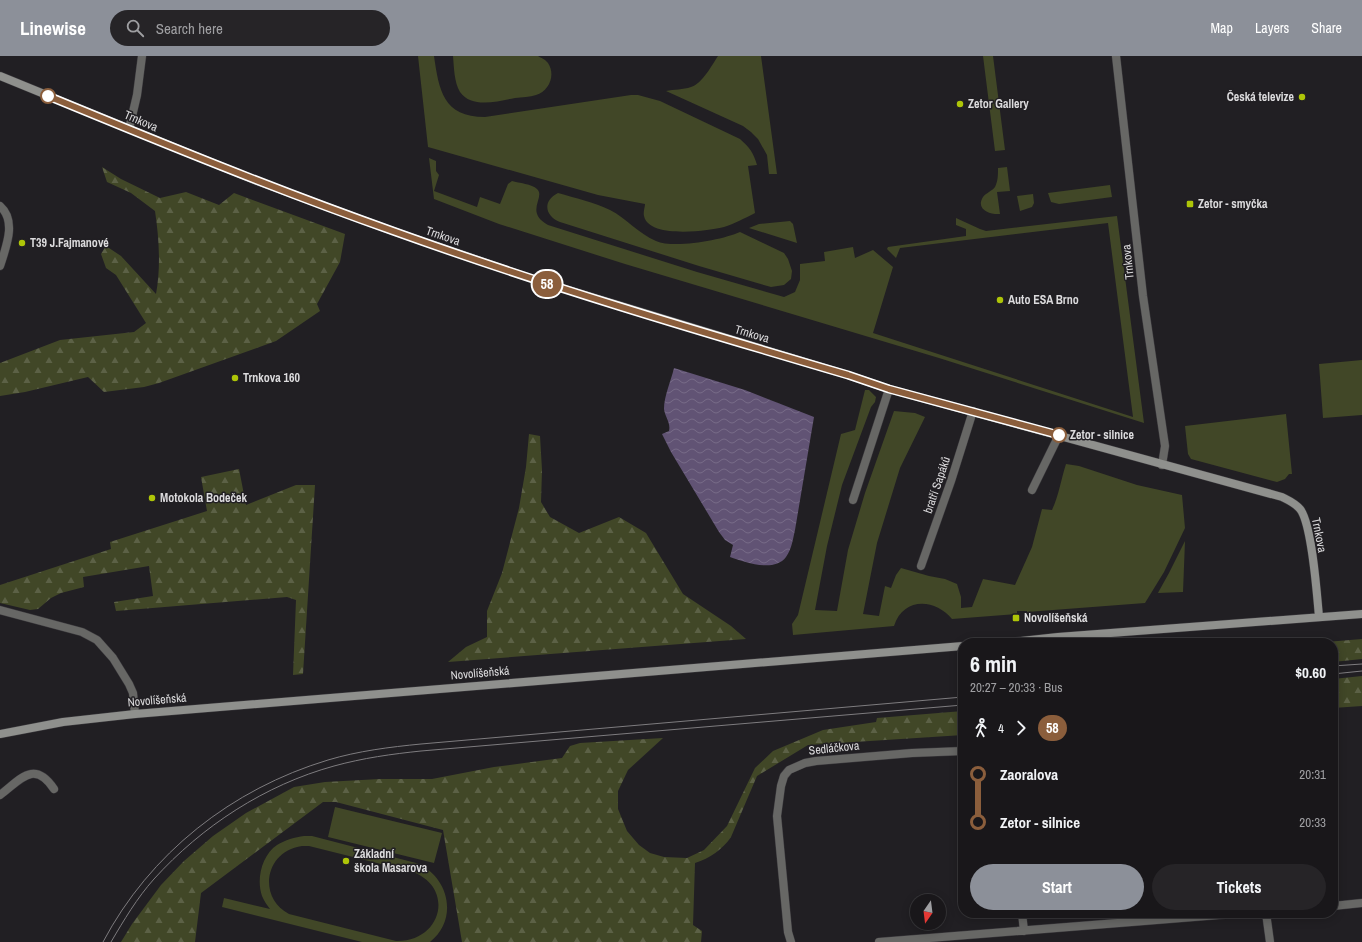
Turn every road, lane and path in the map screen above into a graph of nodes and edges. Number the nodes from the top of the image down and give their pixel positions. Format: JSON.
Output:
{"nodes":[{"id":1,"x":142,"y":56,"type":"edge"},
{"id":2,"x":1116,"y":56,"type":"edge"},
{"id":3,"x":0,"y":76,"type":"edge"},
{"id":4,"x":129,"y":129,"type":"junction"},
{"id":5,"x":0,"y":206,"type":"edge"},
{"id":6,"x":0,"y":266,"type":"edge"},
{"id":7,"x":889,"y":389,"type":"junction"},
{"id":8,"x":973,"y":411,"type":"junction"},
{"id":9,"x":1059,"y":435,"type":"junction"},
{"id":10,"x":1162,"y":465,"type":"junction"},
{"id":11,"x":1032,"y":490,"type":"dead end"},
{"id":12,"x":853,"y":500,"type":"dead end"},
{"id":13,"x":921,"y":566,"type":"dead end"},
{"id":14,"x":0,"y":610,"type":"edge"},
{"id":15,"x":1362,"y":614,"type":"edge"},
{"id":16,"x":1319,"y":617,"type":"junction"},
{"id":17,"x":1048,"y":638,"type":"edge"},
{"id":18,"x":958,"y":646,"type":"edge"},
{"id":19,"x":134,"y":714,"type":"junction"},
{"id":20,"x":0,"y":734,"type":"edge"},
{"id":21,"x":958,"y":751,"type":"edge"},
{"id":22,"x":54,"y":789,"type":"dead end"},
{"id":23,"x":0,"y":795,"type":"edge"},
{"id":24,"x":1362,"y":903,"type":"edge"},
{"id":25,"x":1338,"y":905,"type":"edge"},
{"id":26,"x":1023,"y":918,"type":"edge"},
{"id":27,"x":1179,"y":918,"type":"edge"},
{"id":28,"x":1267,"y":918,"type":"edge"},
{"id":29,"x":1024,"y":930,"type":"junction"},
{"id":30,"x":791,"y":942,"type":"edge"},
{"id":31,"x":879,"y":942,"type":"edge"},
{"id":32,"x":1270,"y":942,"type":"edge"}],
"edges":[{"from":1,"to":4,"type":"street"},
{"from":2,"to":10,"type":"street","name":"Trnkova"},
{"from":3,"to":4,"type":"street","name":"Trnkova"},
{"from":4,"to":7,"type":"street","name":"Trnkova"},
{"from":5,"to":6,"type":"street"},
{"from":7,"to":8,"type":"street","name":"Trnkova"},
{"from":7,"to":12,"type":"street"},
{"from":8,"to":9,"type":"street","name":"Trnkova"},
{"from":8,"to":13,"type":"street","name":"bratří Sapáků"},
{"from":9,"to":10,"type":"street","name":"Trnkova"},
{"from":9,"to":11,"type":"street"},
{"from":10,"to":16,"type":"street","name":"Trnkova"},
{"from":14,"to":19,"type":"street"},
{"from":15,"to":16,"type":"street"},
{"from":16,"to":17,"type":"street"},
{"from":18,"to":19,"type":"street","name":"Novolíšeňská"},
{"from":19,"to":20,"type":"street","name":"Novolíšeňská"},
{"from":21,"to":30,"type":"street","name":"Sedláčkova"},
{"from":22,"to":23,"type":"street"},
{"from":24,"to":25,"type":"street"},
{"from":26,"to":29,"type":"street"},
{"from":27,"to":29,"type":"street"},
{"from":28,"to":32,"type":"street"},
{"from":29,"to":31,"type":"street"}]}
